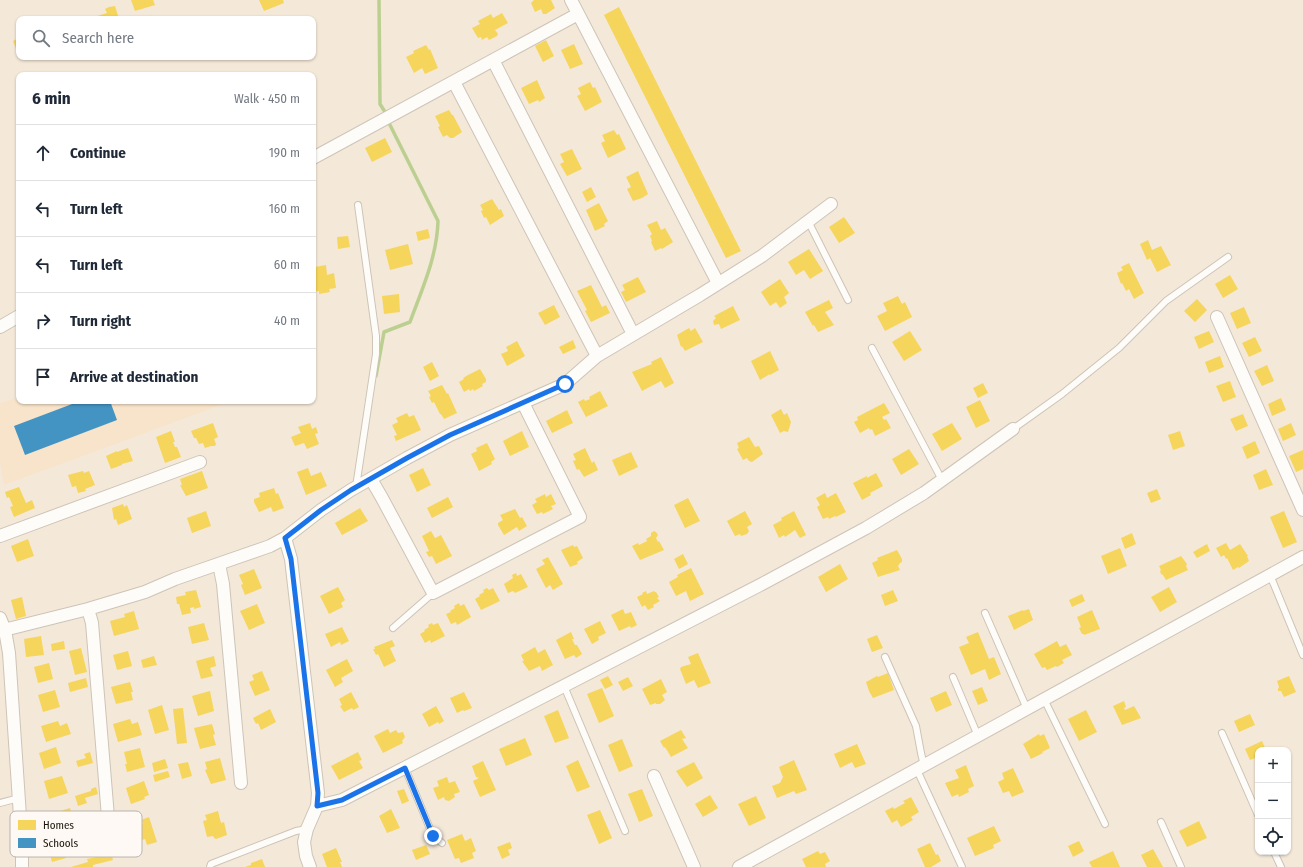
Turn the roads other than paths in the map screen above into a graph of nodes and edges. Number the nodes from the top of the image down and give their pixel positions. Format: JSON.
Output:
{"nodes":[{"id":1,"x":571,"y":0,"type":"edge"},
{"id":2,"x":578,"y":14,"type":"junction"},
{"id":3,"x":493,"y":60,"type":"junction"},
{"id":4,"x":454,"y":82,"type":"junction"},
{"id":5,"x":316,"y":156,"type":"edge"},
{"id":6,"x":831,"y":204,"type":"dead end"},
{"id":7,"x":358,"y":205,"type":"dead end"},
{"id":8,"x":808,"y":221,"type":"junction"},
{"id":9,"x":1228,"y":257,"type":"dead end"},
{"id":10,"x":718,"y":283,"type":"junction"},
{"id":11,"x":848,"y":300,"type":"dead end"},
{"id":12,"x":1218,"y":317,"type":"dead end"},
{"id":13,"x":16,"y":318,"type":"edge"},
{"id":14,"x":0,"y":326,"type":"edge"},
{"id":15,"x":634,"y":334,"type":"junction"},
{"id":16,"x":872,"y":348,"type":"dead end"},
{"id":17,"x":597,"y":356,"type":"junction"},
{"id":18,"x":524,"y":403,"type":"junction"},
{"id":19,"x":1013,"y":429,"type":"joint"},
{"id":20,"x":200,"y":462,"type":"dead end"},
{"id":21,"x":371,"y":479,"type":"junction"},
{"id":22,"x":942,"y":480,"type":"junction"},
{"id":23,"x":356,"y":487,"type":"junction"},
{"id":24,"x":1303,"y":510,"type":"edge"},
{"id":25,"x":0,"y":536,"type":"edge"},
{"id":26,"x":285,"y":538,"type":"junction"},
{"id":27,"x":1303,"y":557,"type":"edge"},
{"id":28,"x":219,"y":564,"type":"junction"},
{"id":29,"x":1270,"y":575,"type":"junction"},
{"id":30,"x":433,"y":593,"type":"junction"},
{"id":31,"x":88,"y":609,"type":"junction"},
{"id":32,"x":985,"y":613,"type":"dead end"},
{"id":33,"x":0,"y":618,"type":"edge"},
{"id":34,"x":392,"y":628,"type":"dead end"},
{"id":35,"x":2,"y":630,"type":"edge"},
{"id":36,"x":1303,"y":655,"type":"edge"},
{"id":37,"x":885,"y":657,"type":"dead end"},
{"id":38,"x":952,"y":677,"type":"dead end"},
{"id":39,"x":564,"y":686,"type":"junction"},
{"id":40,"x":1044,"y":699,"type":"junction"},
{"id":41,"x":1026,"y":709,"type":"junction"},
{"id":42,"x":1222,"y":733,"type":"dead end"},
{"id":43,"x":978,"y":736,"type":"junction"},
{"id":44,"x":405,"y":768,"type":"junction"},
{"id":45,"x":921,"y":768,"type":"junction"},
{"id":46,"x":654,"y":776,"type":"dead end"},
{"id":47,"x":241,"y":783,"type":"dead end"},
{"id":48,"x":19,"y":798,"type":"junction"},
{"id":49,"x":0,"y":803,"type":"edge"},
{"id":50,"x":317,"y":806,"type":"junction"},
{"id":51,"x":1255,"y":808,"type":"edge"},
{"id":52,"x":20,"y":811,"type":"edge"},
{"id":53,"x":108,"y":811,"type":"edge"},
{"id":54,"x":1160,"y":822,"type":"dead end"},
{"id":55,"x":1104,"y":824,"type":"dead end"},
{"id":56,"x":307,"y":829,"type":"junction"},
{"id":57,"x":625,"y":830,"type":"dead end"},
{"id":58,"x":442,"y":843,"type":"dead end"},
{"id":59,"x":1275,"y":855,"type":"edge"},
{"id":60,"x":22,"y":857,"type":"edge"},
{"id":61,"x":22,"y":867,"type":"edge"},
{"id":62,"x":210,"y":867,"type":"edge"},
{"id":63,"x":310,"y":867,"type":"edge"},
{"id":64,"x":694,"y":867,"type":"edge"},
{"id":65,"x":739,"y":867,"type":"edge"},
{"id":66,"x":962,"y":867,"type":"edge"},
{"id":67,"x":1181,"y":867,"type":"edge"},
{"id":68,"x":1281,"y":867,"type":"edge"}],
"edges":[{"from":1,"to":2,"type":"street"},
{"from":2,"to":3,"type":"street"},
{"from":2,"to":10,"type":"street"},
{"from":3,"to":4,"type":"street"},
{"from":3,"to":15,"type":"street"},
{"from":4,"to":5,"type":"street"},
{"from":4,"to":17,"type":"street"},
{"from":6,"to":8,"type":"street"},
{"from":7,"to":23,"type":"lane"},
{"from":8,"to":10,"type":"street"},
{"from":8,"to":11,"type":"lane"},
{"from":9,"to":19,"type":"lane"},
{"from":10,"to":15,"type":"street"},
{"from":12,"to":24,"type":"street"},
{"from":13,"to":14,"type":"street"},
{"from":15,"to":17,"type":"street"},
{"from":16,"to":22,"type":"lane"},
{"from":17,"to":18,"type":"street"},
{"from":18,"to":21,"type":"street"},
{"from":18,"to":30,"type":"street"},
{"from":19,"to":22,"type":"street"},
{"from":20,"to":25,"type":"street"},
{"from":21,"to":23,"type":"street"},
{"from":21,"to":30,"type":"street"},
{"from":22,"to":39,"type":"street"},
{"from":23,"to":26,"type":"street"},
{"from":26,"to":28,"type":"street"},
{"from":26,"to":50,"type":"street"},
{"from":27,"to":29,"type":"street"},
{"from":28,"to":31,"type":"street"},
{"from":28,"to":47,"type":"street"},
{"from":29,"to":36,"type":"lane"},
{"from":29,"to":40,"type":"street"},
{"from":30,"to":34,"type":"lane"},
{"from":31,"to":35,"type":"street"},
{"from":31,"to":53,"type":"street"},
{"from":32,"to":41,"type":"lane"},
{"from":33,"to":35,"type":"street"},
{"from":35,"to":48,"type":"street"},
{"from":37,"to":45,"type":"lane"},
{"from":38,"to":43,"type":"lane"},
{"from":39,"to":44,"type":"street"},
{"from":39,"to":57,"type":"lane"},
{"from":40,"to":41,"type":"street"},
{"from":40,"to":55,"type":"lane"},
{"from":41,"to":43,"type":"street"},
{"from":42,"to":51,"type":"lane"},
{"from":43,"to":45,"type":"street"},
{"from":44,"to":50,"type":"street"},
{"from":44,"to":58,"type":"lane"},
{"from":45,"to":65,"type":"street"},
{"from":45,"to":66,"type":"lane"},
{"from":46,"to":64,"type":"street"},
{"from":48,"to":49,"type":"lane"},
{"from":48,"to":52,"type":"street"},
{"from":50,"to":56,"type":"street"},
{"from":54,"to":67,"type":"lane"},
{"from":56,"to":62,"type":"lane"},
{"from":56,"to":63,"type":"street"},
{"from":59,"to":68,"type":"lane"},
{"from":60,"to":61,"type":"street"}]}
